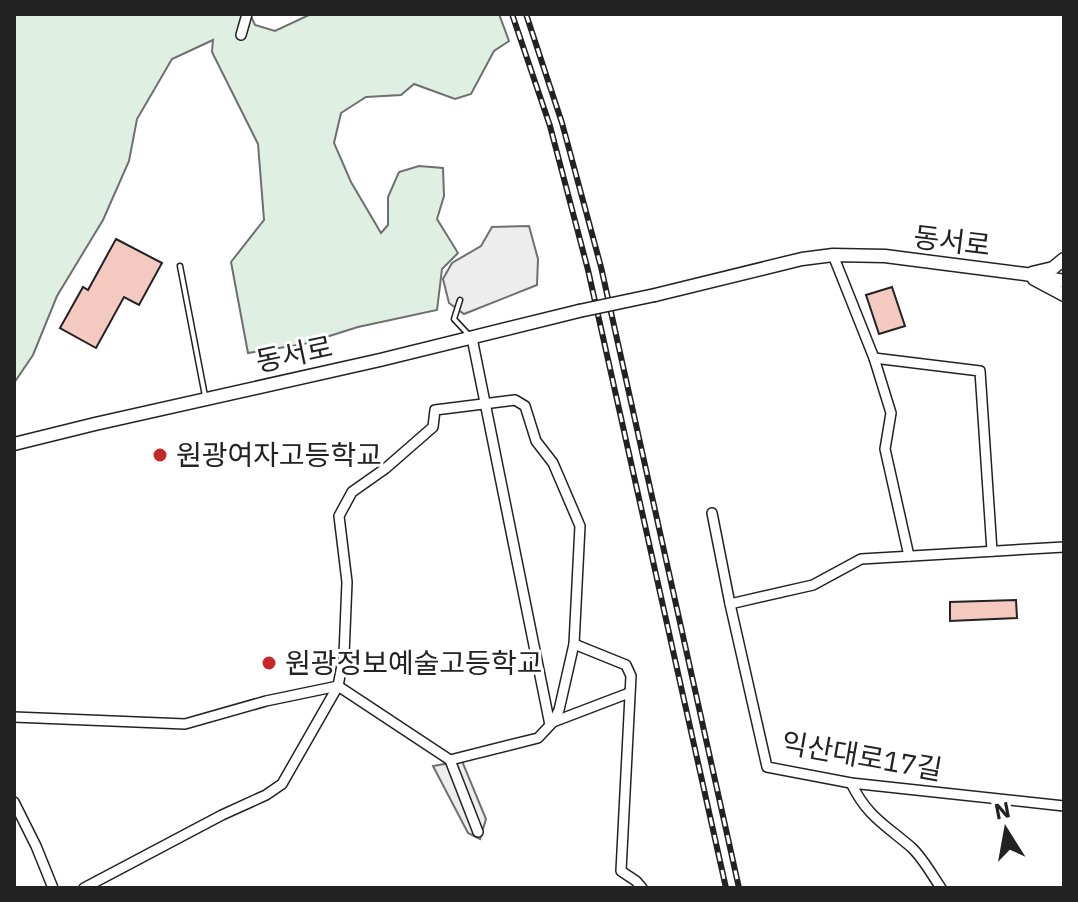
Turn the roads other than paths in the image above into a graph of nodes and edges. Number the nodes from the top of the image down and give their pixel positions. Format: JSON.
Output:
{"nodes":[{"id":1,"x":247,"y":14,"type":"edge"},
{"id":2,"x":241,"y":35,"type":"dead end"},
{"id":3,"x":833,"y":255,"type":"junction"},
{"id":4,"x":1064,"y":259,"type":"edge"},
{"id":5,"x":180,"y":266,"type":"dead end"},
{"id":6,"x":1025,"y":274,"type":"junction"},
{"id":7,"x":1064,"y":281,"type":"edge"},
{"id":8,"x":1064,"y":295,"type":"edge"},
{"id":9,"x":460,"y":300,"type":"dead end"},
{"id":10,"x":472,"y":338,"type":"junction"},
{"id":11,"x":874,"y":358,"type":"junction"},
{"id":12,"x":206,"y":399,"type":"junction"},
{"id":13,"x":485,"y":403,"type":"junction"},
{"id":14,"x":16,"y":443,"type":"edge"},
{"id":15,"x":712,"y":513,"type":"dead end"},
{"id":16,"x":1064,"y":547,"type":"edge"},
{"id":17,"x":992,"y":551,"type":"junction"},
{"id":18,"x":909,"y":556,"type":"junction"},
{"id":19,"x":730,"y":604,"type":"junction"},
{"id":20,"x":574,"y":644,"type":"junction"},
{"id":21,"x":338,"y":686,"type":"junction"},
{"id":22,"x":629,"y":693,"type":"junction"},
{"id":23,"x":14,"y":717,"type":"edge"},
{"id":24,"x":552,"y":724,"type":"junction"},
{"id":25,"x":450,"y":760,"type":"junction"},
{"id":26,"x":851,"y":783,"type":"junction"},
{"id":27,"x":14,"y":802,"type":"edge"},
{"id":28,"x":1064,"y":806,"type":"edge"},
{"id":29,"x":478,"y":832,"type":"dead end"},
{"id":30,"x":53,"y":888,"type":"edge"},
{"id":31,"x":84,"y":888,"type":"edge"},
{"id":32,"x":642,"y":888,"type":"edge"},
{"id":33,"x":941,"y":888,"type":"edge"}],
"edges":[{"from":1,"to":2,"type":"street"},
{"from":3,"to":6,"type":"street","name":"동서로"},
{"from":3,"to":10,"type":"street","name":"동서로","bridge":true},
{"from":3,"to":11,"type":"street"},
{"from":4,"to":6,"type":"street"},
{"from":5,"to":12,"type":"lane"},
{"from":6,"to":7,"type":"street","name":"동서로"},
{"from":6,"to":8,"type":"street"},
{"from":9,"to":10,"type":"lane"},
{"from":10,"to":12,"type":"street","name":"동서로"},
{"from":10,"to":13,"type":"street"},
{"from":11,"to":17,"type":"street"},
{"from":11,"to":18,"type":"street"},
{"from":12,"to":14,"type":"street","name":"동서로"},
{"from":13,"to":20,"type":"street"},
{"from":13,"to":21,"type":"street"},
{"from":13,"to":24,"type":"street"},
{"from":15,"to":19,"type":"street"},
{"from":16,"to":17,"type":"street"},
{"from":17,"to":18,"type":"street"},
{"from":18,"to":19,"type":"street"},
{"from":19,"to":26,"type":"street","name":"익산대로17길"},
{"from":20,"to":22,"type":"street"},
{"from":20,"to":24,"type":"street"},
{"from":21,"to":23,"type":"street"},
{"from":21,"to":25,"type":"street"},
{"from":21,"to":31,"type":"street"},
{"from":22,"to":24,"type":"street"},
{"from":22,"to":32,"type":"street"},
{"from":24,"to":25,"type":"street"},
{"from":25,"to":29,"type":"street"},
{"from":26,"to":28,"type":"street","name":"익산대로17길"},
{"from":26,"to":33,"type":"street"},
{"from":27,"to":30,"type":"street"}]}
